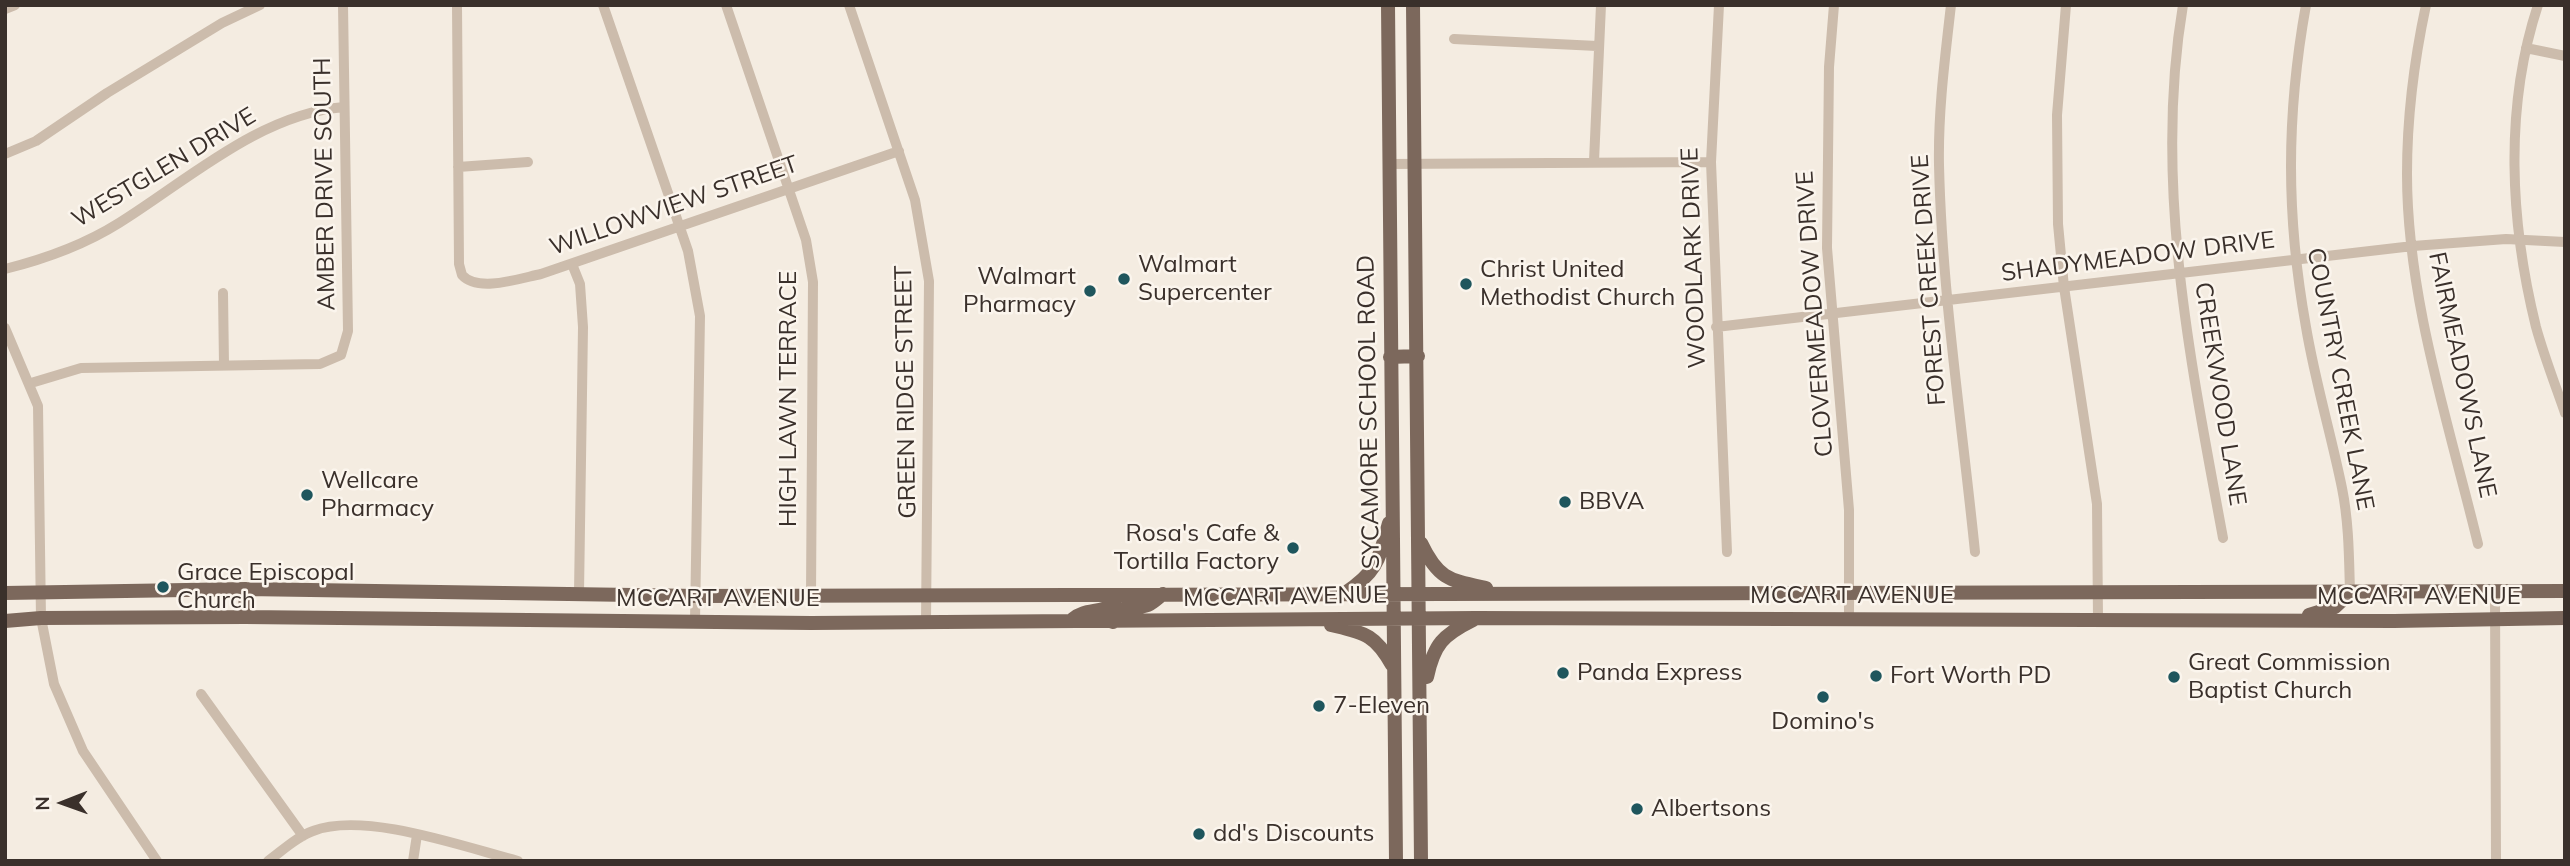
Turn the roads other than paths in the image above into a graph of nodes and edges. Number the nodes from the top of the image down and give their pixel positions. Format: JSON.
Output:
{"nodes":[{"id":1,"x":15,"y":5,"type":"edge"},
{"id":2,"x":260,"y":5,"type":"edge"},
{"id":3,"x":343,"y":5,"type":"edge"},
{"id":4,"x":457,"y":5,"type":"edge"},
{"id":5,"x":603,"y":5,"type":"edge"},
{"id":6,"x":726,"y":5,"type":"edge"},
{"id":7,"x":849,"y":5,"type":"edge"},
{"id":8,"x":1388,"y":5,"type":"edge"},
{"id":9,"x":1413,"y":5,"type":"edge"},
{"id":10,"x":1601,"y":5,"type":"edge"},
{"id":11,"x":1719,"y":5,"type":"edge"},
{"id":12,"x":1834,"y":5,"type":"edge"},
{"id":13,"x":1951,"y":5,"type":"edge"},
{"id":14,"x":2066,"y":5,"type":"edge"},
{"id":15,"x":2183,"y":5,"type":"edge"},
{"id":16,"x":2306,"y":5,"type":"edge"},
{"id":17,"x":2426,"y":5,"type":"edge"},
{"id":18,"x":2538,"y":5,"type":"edge"},
{"id":19,"x":5,"y":9,"type":"edge"},
{"id":20,"x":1454,"y":39,"type":"dead end"},
{"id":21,"x":1597,"y":46,"type":"junction"},
{"id":22,"x":2526,"y":48,"type":"junction"},
{"id":23,"x":2565,"y":56,"type":"edge"},
{"id":24,"x":344,"y":107,"type":"junction"},
{"id":25,"x":899,"y":151,"type":"junction"},
{"id":26,"x":5,"y":154,"type":"edge"},
{"id":27,"x":1594,"y":161,"type":"junction"},
{"id":28,"x":528,"y":162,"type":"dead end"},
{"id":29,"x":1711,"y":162,"type":"junction"},
{"id":30,"x":1389,"y":164,"type":"junction"},
{"id":31,"x":1415,"y":164,"type":"junction"},
{"id":32,"x":458,"y":167,"type":"junction"},
{"id":33,"x":789,"y":188,"type":"junction"},
{"id":34,"x":679,"y":227,"type":"junction"},
{"id":35,"x":2521,"y":240,"type":"junction"},
{"id":36,"x":2565,"y":242,"type":"edge"},
{"id":37,"x":2413,"y":246,"type":"junction"},
{"id":38,"x":2295,"y":259,"type":"junction"},
{"id":39,"x":572,"y":264,"type":"junction"},
{"id":40,"x":5,"y":269,"type":"edge"},
{"id":41,"x":2179,"y":273,"type":"junction"},
{"id":42,"x":2064,"y":287,"type":"junction"},
{"id":43,"x":223,"y":293,"type":"dead end"},
{"id":44,"x":1949,"y":300,"type":"junction"},
{"id":45,"x":1833,"y":314,"type":"junction"},
{"id":46,"x":1716,"y":327,"type":"junction"},
{"id":47,"x":5,"y":328,"type":"edge"},
{"id":48,"x":1418,"y":356,"type":"junction"},
{"id":49,"x":1390,"y":357,"type":"junction"},
{"id":50,"x":224,"y":365,"type":"junction"},
{"id":51,"x":31,"y":383,"type":"junction"},
{"id":52,"x":2565,"y":413,"type":"edge"},
{"id":53,"x":1394,"y":508,"type":"junction"},
{"id":54,"x":2223,"y":538,"type":"dead end"},
{"id":55,"x":1420,"y":539,"type":"junction"},
{"id":56,"x":2478,"y":544,"type":"dead end"},
{"id":57,"x":1727,"y":552,"type":"dead end"},
{"id":58,"x":1975,"y":552,"type":"dead end"},
{"id":59,"x":246,"y":589,"type":"junction"},
{"id":60,"x":40,"y":590,"type":"junction"},
{"id":61,"x":2565,"y":591,"type":"edge"},
{"id":62,"x":5,"y":593,"type":"edge"},
{"id":63,"x":579,"y":593,"type":"junction"},
{"id":64,"x":1345,"y":593,"type":"junction"},
{"id":65,"x":1395,"y":593,"type":"junction"},
{"id":66,"x":1849,"y":593,"type":"junction"},
{"id":67,"x":2098,"y":593,"type":"junction"},
{"id":68,"x":2350,"y":593,"type":"junction"},
{"id":69,"x":2495,"y":593,"type":"junction"},
{"id":70,"x":1114,"y":594,"type":"junction"},
{"id":71,"x":1163,"y":594,"type":"junction"},
{"id":72,"x":1420,"y":594,"type":"junction"},
{"id":73,"x":1518,"y":594,"type":"junction"},
{"id":74,"x":1625,"y":594,"type":"junction"},
{"id":75,"x":697,"y":596,"type":"junction"},
{"id":76,"x":811,"y":596,"type":"junction"},
{"id":77,"x":928,"y":596,"type":"junction"},
{"id":78,"x":245,"y":617,"type":"junction"},
{"id":79,"x":41,"y":618,"type":"junction"},
{"id":80,"x":1476,"y":618,"type":"junction"},
{"id":81,"x":2565,"y":618,"type":"edge"},
{"id":82,"x":1394,"y":619,"type":"junction"},
{"id":83,"x":1421,"y":619,"type":"junction"},
{"id":84,"x":1626,"y":619,"type":"junction"},
{"id":85,"x":2098,"y":619,"type":"junction"},
{"id":86,"x":1309,"y":620,"type":"junction"},
{"id":87,"x":1849,"y":620,"type":"junction"},
{"id":88,"x":2288,"y":620,"type":"junction"},
{"id":89,"x":5,"y":621,"type":"edge"},
{"id":90,"x":695,"y":621,"type":"junction"},
{"id":91,"x":926,"y":621,"type":"junction"},
{"id":92,"x":2370,"y":621,"type":"junction"},
{"id":93,"x":2495,"y":621,"type":"junction"},
{"id":94,"x":1069,"y":622,"type":"junction"},
{"id":95,"x":1113,"y":622,"type":"junction"},
{"id":96,"x":1393,"y":667,"type":"junction"},
{"id":97,"x":201,"y":694,"type":"dead end"},
{"id":98,"x":1421,"y":702,"type":"junction"},
{"id":99,"x":1396,"y":824,"type":"junction"},
{"id":100,"x":1421,"y":825,"type":"junction"},
{"id":101,"x":417,"y":835,"type":"junction"},
{"id":102,"x":303,"y":836,"type":"junction"},
{"id":103,"x":158,"y":861,"type":"edge"},
{"id":104,"x":268,"y":861,"type":"edge"},
{"id":105,"x":413,"y":861,"type":"edge"},
{"id":106,"x":518,"y":861,"type":"edge"},
{"id":107,"x":1396,"y":861,"type":"edge"},
{"id":108,"x":1421,"y":861,"type":"edge"},
{"id":109,"x":2496,"y":861,"type":"edge"}],
"edges":[{"from":1,"to":19,"type":"street"},
{"from":2,"to":26,"type":"street"},
{"from":3,"to":24,"type":"street","name":"AMBER DRIVE SOUTH"},
{"from":4,"to":32,"type":"street"},
{"from":5,"to":34,"type":"street"},
{"from":6,"to":33,"type":"street","name":"HIGH LAWN TERRACE"},
{"from":7,"to":25,"type":"street","name":"GREEN RIDGE STREET"},
{"from":8,"to":30,"type":"main road","name":"SYCAMORE SCHOOL ROAD"},
{"from":9,"to":31,"type":"main road","name":"SYCAMORE SCHOOL ROAD"},
{"from":10,"to":21,"type":"street"},
{"from":11,"to":29,"type":"street","name":"WOODLARK DRIVE"},
{"from":12,"to":45,"type":"street","name":"CLOVERMEADOW DRIVE"},
{"from":13,"to":44,"type":"street","name":"FOREST CREEK DRIVE"},
{"from":14,"to":42,"type":"street"},
{"from":15,"to":41,"type":"street","name":"CREEKWOOD LANE"},
{"from":16,"to":38,"type":"street","name":"COUNTRY CREEK LANE"},
{"from":17,"to":37,"type":"street","name":"FAIRMEADOWS LANE"},
{"from":18,"to":22,"type":"street"},
{"from":20,"to":21,"type":"street"},
{"from":21,"to":27,"type":"street"},
{"from":22,"to":23,"type":"street"},
{"from":22,"to":35,"type":"street"},
{"from":24,"to":40,"type":"street","name":"WESTGLEN DRIVE"},
{"from":24,"to":50,"type":"street","name":"AMBER DRIVE SOUTH"},
{"from":25,"to":33,"type":"street","name":"WILLOWVIEW STREET"},
{"from":25,"to":77,"type":"street","name":"GREEN RIDGE STREET"},
{"from":27,"to":29,"type":"street"},
{"from":27,"to":31,"type":"street"},
{"from":28,"to":32,"type":"street"},
{"from":29,"to":46,"type":"street","name":"WOODLARK DRIVE"},
{"from":30,"to":31,"type":"street"},
{"from":30,"to":49,"type":"main road","name":"SYCAMORE SCHOOL ROAD"},
{"from":31,"to":48,"type":"main road","name":"SYCAMORE SCHOOL ROAD"},
{"from":32,"to":39,"type":"street","name":"WILLOWVIEW STREET"},
{"from":33,"to":34,"type":"street","name":"WILLOWVIEW STREET"},
{"from":33,"to":76,"type":"street","name":"HIGH LAWN TERRACE"},
{"from":34,"to":39,"type":"street","name":"WILLOWVIEW STREET"},
{"from":34,"to":75,"type":"street"},
{"from":35,"to":36,"type":"street","name":"SHADYMEADOW DRIVE"},
{"from":35,"to":37,"type":"street","name":"SHADYMEADOW DRIVE"},
{"from":35,"to":52,"type":"street"},
{"from":37,"to":38,"type":"street","name":"SHADYMEADOW DRIVE"},
{"from":37,"to":56,"type":"street","name":"FAIRMEADOWS LANE"},
{"from":38,"to":41,"type":"street","name":"SHADYMEADOW DRIVE"},
{"from":38,"to":68,"type":"street","name":"COUNTRY CREEK LANE"},
{"from":39,"to":63,"type":"street"},
{"from":41,"to":42,"type":"street","name":"SHADYMEADOW DRIVE"},
{"from":41,"to":54,"type":"street","name":"CREEKWOOD LANE"},
{"from":42,"to":44,"type":"street","name":"SHADYMEADOW DRIVE"},
{"from":42,"to":67,"type":"street"},
{"from":43,"to":50,"type":"street"},
{"from":44,"to":45,"type":"street","name":"SHADYMEADOW DRIVE"},
{"from":44,"to":58,"type":"street","name":"FOREST CREEK DRIVE"},
{"from":45,"to":46,"type":"street","name":"SHADYMEADOW DRIVE"},
{"from":45,"to":66,"type":"street","name":"CLOVERMEADOW DRIVE"},
{"from":46,"to":57,"type":"street","name":"WOODLARK DRIVE"},
{"from":47,"to":51,"type":"street"},
{"from":48,"to":49,"type":"main road"},
{"from":48,"to":55,"type":"main road","name":"SYCAMORE SCHOOL ROAD"},
{"from":49,"to":53,"type":"main road","name":"SYCAMORE SCHOOL ROAD"},
{"from":50,"to":51,"type":"street"},
{"from":51,"to":60,"type":"street"},
{"from":53,"to":64,"type":"main road"},
{"from":53,"to":65,"type":"main road","name":"SYCAMORE SCHOOL ROAD"},
{"from":55,"to":72,"type":"main road","name":"SYCAMORE SCHOOL ROAD"},
{"from":55,"to":73,"type":"main road"},
{"from":59,"to":60,"type":"main road","name":"MCCART AVENUE"},
{"from":59,"to":63,"type":"main road","name":"MCCART AVENUE"},
{"from":59,"to":78,"type":"main road"},
{"from":60,"to":62,"type":"main road","name":"MCCART AVENUE"},
{"from":60,"to":79,"type":"street"},
{"from":61,"to":69,"type":"main road","name":"MCCART AVENUE"},
{"from":63,"to":75,"type":"main road","name":"MCCART AVENUE"},
{"from":64,"to":65,"type":"main road","name":"MCCART AVENUE"},
{"from":64,"to":71,"type":"main road","name":"MCCART AVENUE"},
{"from":65,"to":72,"type":"main road","name":"MCCART AVENUE"},
{"from":65,"to":82,"type":"main road","name":"SYCAMORE SCHOOL ROAD"},
{"from":66,"to":67,"type":"main road","name":"MCCART AVENUE"},
{"from":66,"to":74,"type":"main road","name":"MCCART AVENUE"},
{"from":66,"to":87,"type":"street","name":"CLOVERMEADOW DRIVE"},
{"from":67,"to":68,"type":"main road","name":"MCCART AVENUE"},
{"from":67,"to":85,"type":"street"},
{"from":68,"to":69,"type":"main road","name":"MCCART AVENUE"},
{"from":68,"to":88,"type":"main road"},
{"from":68,"to":92,"type":"main road"},
{"from":69,"to":93,"type":"street"},
{"from":70,"to":71,"type":"main road","name":"MCCART AVENUE"},
{"from":70,"to":77,"type":"main road","name":"MCCART AVENUE"},
{"from":70,"to":94,"type":"main road"},
{"from":71,"to":95,"type":"main road"},
{"from":72,"to":73,"type":"main road","name":"MCCART AVENUE"},
{"from":72,"to":83,"type":"main road","name":"SYCAMORE SCHOOL ROAD"},
{"from":73,"to":74,"type":"main road","name":"MCCART AVENUE"},
{"from":74,"to":84,"type":"main road"},
{"from":75,"to":76,"type":"main road","name":"MCCART AVENUE"},
{"from":75,"to":90,"type":"street"},
{"from":76,"to":77,"type":"main road","name":"MCCART AVENUE"},
{"from":77,"to":91,"type":"street","name":"GREEN RIDGE STREET"},
{"from":78,"to":79,"type":"main road","name":"MCCART AVENUE"},
{"from":78,"to":90,"type":"main road","name":"MCCART AVENUE"},
{"from":79,"to":89,"type":"main road","name":"MCCART AVENUE"},
{"from":79,"to":103,"type":"street"},
{"from":80,"to":83,"type":"main road","name":"MCCART AVENUE"},
{"from":80,"to":84,"type":"main road","name":"MCCART AVENUE"},
{"from":80,"to":98,"type":"main road"},
{"from":81,"to":93,"type":"main road","name":"MCCART AVENUE"},
{"from":82,"to":83,"type":"main road","name":"MCCART AVENUE"},
{"from":82,"to":86,"type":"main road","name":"MCCART AVENUE"},
{"from":82,"to":96,"type":"main road","name":"SYCAMORE SCHOOL ROAD"},
{"from":83,"to":98,"type":"main road","name":"SYCAMORE SCHOOL ROAD"},
{"from":84,"to":87,"type":"main road","name":"MCCART AVENUE"},
{"from":85,"to":87,"type":"main road","name":"MCCART AVENUE"},
{"from":85,"to":88,"type":"main road","name":"MCCART AVENUE"},
{"from":86,"to":95,"type":"main road","name":"MCCART AVENUE"},
{"from":86,"to":96,"type":"main road"},
{"from":88,"to":92,"type":"main road","name":"MCCART AVENUE"},
{"from":90,"to":91,"type":"main road","name":"MCCART AVENUE"},
{"from":91,"to":94,"type":"main road","name":"MCCART AVENUE"},
{"from":92,"to":93,"type":"main road","name":"MCCART AVENUE"},
{"from":93,"to":109,"type":"street"},
{"from":94,"to":95,"type":"main road","name":"MCCART AVENUE"},
{"from":96,"to":99,"type":"main road","name":"SYCAMORE SCHOOL ROAD"},
{"from":97,"to":102,"type":"street"},
{"from":98,"to":100,"type":"main road","name":"SYCAMORE SCHOOL ROAD"},
{"from":99,"to":100,"type":"main road"},
{"from":99,"to":107,"type":"main road","name":"SYCAMORE SCHOOL ROAD"},
{"from":100,"to":108,"type":"main road","name":"SYCAMORE SCHOOL ROAD"},
{"from":101,"to":102,"type":"street"},
{"from":101,"to":105,"type":"street"},
{"from":101,"to":106,"type":"street"},
{"from":102,"to":104,"type":"street"}]}
